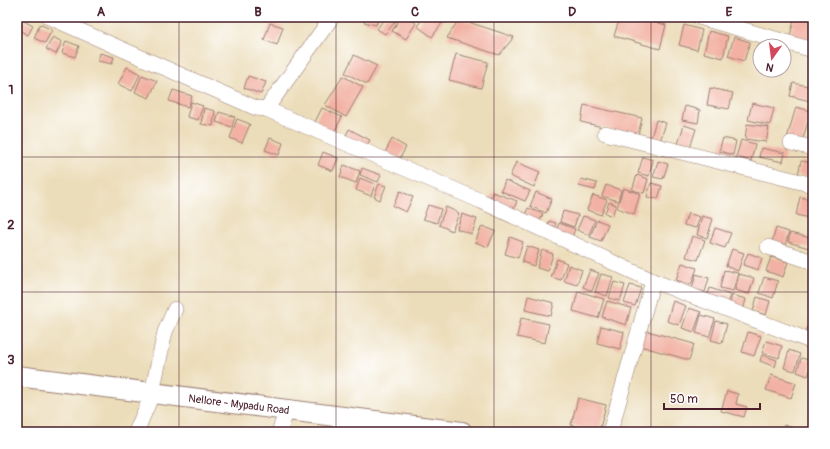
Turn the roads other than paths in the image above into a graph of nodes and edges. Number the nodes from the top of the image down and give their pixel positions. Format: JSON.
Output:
{"nodes":[{"id":1,"x":49,"y":17,"type":"edge"},
{"id":2,"x":332,"y":17,"type":"edge"},
{"id":3,"x":699,"y":17,"type":"edge"},
{"id":4,"x":813,"y":50,"type":"edge"},
{"id":5,"x":266,"y":109,"type":"junction"},
{"id":6,"x":605,"y":133,"type":"dead end"},
{"id":7,"x":790,"y":143,"type":"dead end"},
{"id":8,"x":813,"y":148,"type":"edge"},
{"id":9,"x":813,"y":185,"type":"edge"},
{"id":10,"x":768,"y":247,"type":"dead end"},
{"id":11,"x":813,"y":262,"type":"edge"},
{"id":12,"x":653,"y":281,"type":"junction"},
{"id":13,"x":175,"y":309,"type":"dead end"},
{"id":14,"x":813,"y":342,"type":"edge"},
{"id":15,"x":17,"y":376,"type":"edge"},
{"id":16,"x":152,"y":393,"type":"junction"},
{"id":17,"x":287,"y":410,"type":"junction"},
{"id":18,"x":136,"y":432,"type":"edge"},
{"id":19,"x":280,"y":432,"type":"edge"},
{"id":20,"x":462,"y":432,"type":"edge"},
{"id":21,"x":610,"y":432,"type":"edge"}],
"edges":[{"from":1,"to":5,"type":"street"},
{"from":2,"to":5,"type":"street"},
{"from":3,"to":4,"type":"street"},
{"from":5,"to":12,"type":"street"},
{"from":6,"to":9,"type":"street"},
{"from":7,"to":8,"type":"street"},
{"from":10,"to":11,"type":"street"},
{"from":12,"to":14,"type":"street"},
{"from":12,"to":21,"type":"street"},
{"from":13,"to":16,"type":"street"},
{"from":15,"to":16,"type":"main road","name":"Nellore - Mypadu Road"},
{"from":16,"to":17,"type":"main road","name":"Nellore - Mypadu Road"},
{"from":16,"to":18,"type":"street"},
{"from":17,"to":19,"type":"street"},
{"from":17,"to":20,"type":"main road","name":"Nellore - Mypadu Road"}]}
